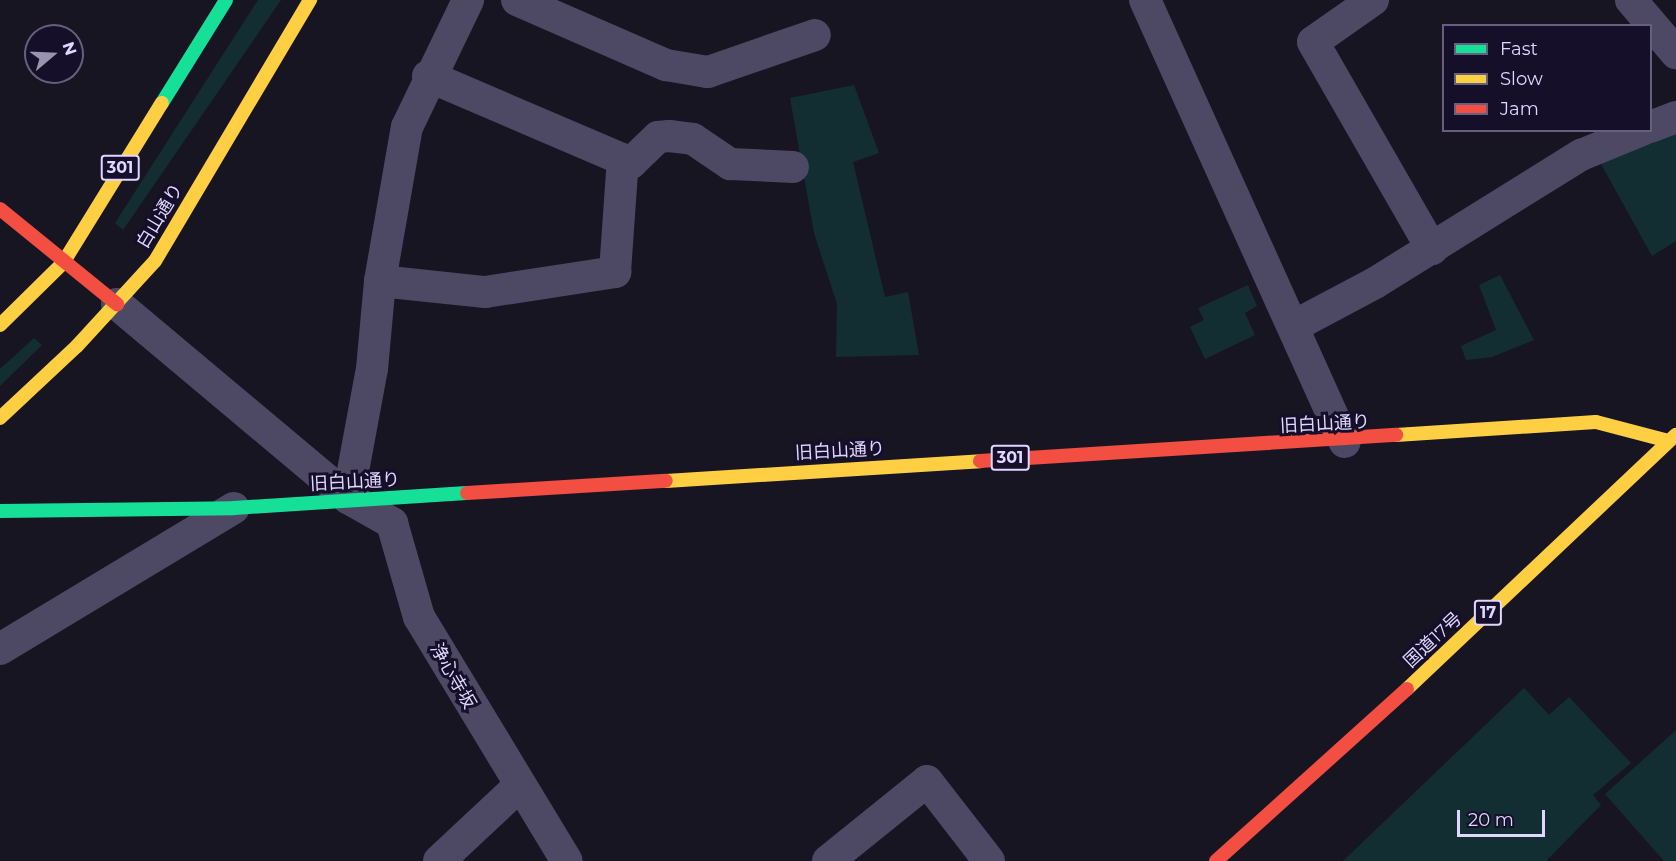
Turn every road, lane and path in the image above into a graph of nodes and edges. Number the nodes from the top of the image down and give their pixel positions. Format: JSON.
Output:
{"nodes":[{"id":1,"x":226,"y":0,"type":"edge"},
{"id":2,"x":310,"y":0,"type":"edge"},
{"id":3,"x":468,"y":0,"type":"edge"},
{"id":4,"x":517,"y":0,"type":"edge"},
{"id":5,"x":1145,"y":0,"type":"edge"},
{"id":6,"x":1373,"y":0,"type":"edge"},
{"id":7,"x":1631,"y":0,"type":"edge"},
{"id":8,"x":1651,"y":24,"type":"edge"},
{"id":9,"x":1652,"y":25,"type":"edge"},
{"id":10,"x":815,"y":35,"type":"dead end"},
{"id":11,"x":1676,"y":54,"type":"edge"},
{"id":12,"x":428,"y":76,"type":"junction"},
{"id":13,"x":1676,"y":117,"type":"edge"},
{"id":14,"x":1652,"y":126,"type":"edge"},
{"id":15,"x":1637,"y":132,"type":"edge"},
{"id":16,"x":623,"y":159,"type":"junction"},
{"id":17,"x":793,"y":167,"type":"dead end"},
{"id":18,"x":0,"y":209,"type":"edge"},
{"id":19,"x":1432,"y":249,"type":"junction"},
{"id":20,"x":63,"y":263,"type":"junction"},
{"id":21,"x":380,"y":281,"type":"junction"},
{"id":22,"x":117,"y":304,"type":"junction"},
{"id":23,"x":0,"y":325,"type":"edge"},
{"id":24,"x":1294,"y":326,"type":"junction"},
{"id":25,"x":0,"y":418,"type":"edge"},
{"id":26,"x":1674,"y":441,"type":"edge"},
{"id":27,"x":1345,"y":442,"type":"junction"},
{"id":28,"x":348,"y":498,"type":"junction"},
{"id":29,"x":234,"y":508,"type":"junction"},
{"id":30,"x":0,"y":511,"type":"edge"},
{"id":31,"x":0,"y":649,"type":"edge"},
{"id":32,"x":518,"y":787,"type":"junction"},
{"id":33,"x":439,"y":861,"type":"edge"},
{"id":34,"x":567,"y":861,"type":"edge"},
{"id":35,"x":828,"y":861,"type":"edge"},
{"id":36,"x":989,"y":861,"type":"edge"},
{"id":37,"x":1216,"y":861,"type":"edge"}],
"edges":[{"from":1,"to":20,"type":"main road","number":"301"},
{"from":2,"to":22,"type":"main road","name":"白山通り"},
{"from":3,"to":12,"type":"street"},
{"from":4,"to":10,"type":"street"},
{"from":5,"to":24,"type":"street"},
{"from":6,"to":19,"type":"street"},
{"from":7,"to":8,"type":"street"},
{"from":9,"to":11,"type":"street"},
{"from":12,"to":16,"type":"street"},
{"from":12,"to":21,"type":"street"},
{"from":13,"to":14,"type":"street"},
{"from":15,"to":19,"type":"street"},
{"from":16,"to":17,"type":"street"},
{"from":16,"to":21,"type":"street"},
{"from":18,"to":20,"type":"main road"},
{"from":19,"to":24,"type":"street"},
{"from":20,"to":22,"type":"main road"},
{"from":20,"to":23,"type":"main road","number":"301"},
{"from":21,"to":28,"type":"street"},
{"from":22,"to":25,"type":"main road","name":"白山通り"},
{"from":22,"to":28,"type":"street","name":"浄心寺坂"},
{"from":24,"to":27,"type":"street"},
{"from":26,"to":27,"type":"main road","name":"旧白山通り","number":"301"},
{"from":26,"to":37,"type":"main road","name":"国道17号","number":"17"},
{"from":27,"to":28,"type":"main road","name":"旧白山通り","number":"301"},
{"from":28,"to":29,"type":"main road","name":"旧白山通り","number":"301"},
{"from":28,"to":32,"type":"street","name":"浄心寺坂"},
{"from":29,"to":30,"type":"main road","name":"旧白山通り","number":"301"},
{"from":29,"to":31,"type":"street"},
{"from":32,"to":33,"type":"street"},
{"from":32,"to":34,"type":"street","name":"浄心寺坂"},
{"from":35,"to":36,"type":"street"}]}
